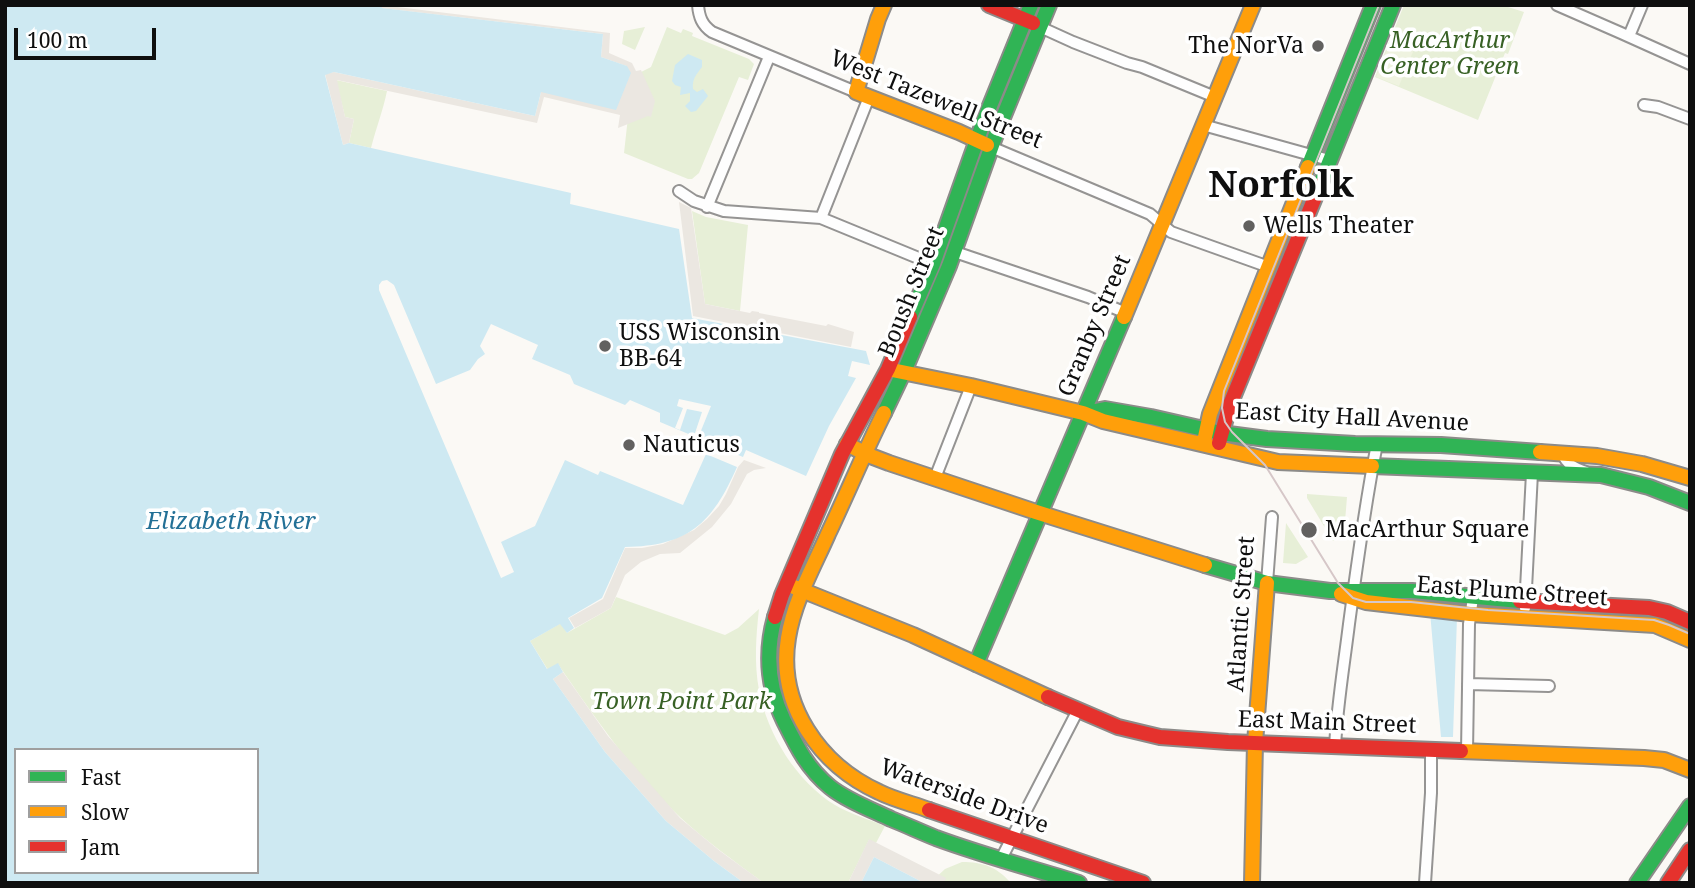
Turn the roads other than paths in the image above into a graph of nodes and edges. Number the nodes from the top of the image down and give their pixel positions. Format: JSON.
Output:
{"nodes":[{"id":1,"x":709,"y":5,"type":"edge"},
{"id":2,"x":884,"y":5,"type":"edge"},
{"id":3,"x":989,"y":5,"type":"edge"},
{"id":4,"x":1031,"y":5,"type":"edge"},
{"id":5,"x":1049,"y":5,"type":"edge"},
{"id":6,"x":1253,"y":5,"type":"edge"},
{"id":7,"x":1373,"y":5,"type":"edge"},
{"id":8,"x":1392,"y":5,"type":"edge"},
{"id":9,"x":1557,"y":5,"type":"edge"},
{"id":10,"x":1642,"y":5,"type":"edge"},
{"id":11,"x":698,"y":9,"type":"edge"},
{"id":12,"x":1025,"y":20,"type":"junction"},
{"id":13,"x":1040,"y":27,"type":"junction"},
{"id":14,"x":1629,"y":36,"type":"junction"},
{"id":15,"x":769,"y":57,"type":"junction"},
{"id":16,"x":1690,"y":64,"type":"edge"},
{"id":17,"x":862,"y":95,"type":"junction"},
{"id":18,"x":1215,"y":97,"type":"junction"},
{"id":19,"x":1644,"y":105,"type":"dead end"},
{"id":20,"x":1690,"y":119,"type":"edge"},
{"id":21,"x":1203,"y":125,"type":"junction"},
{"id":22,"x":977,"y":140,"type":"junction"},
{"id":23,"x":991,"y":147,"type":"junction"},
{"id":24,"x":1314,"y":155,"type":"junction"},
{"id":25,"x":1329,"y":160,"type":"junction"},
{"id":26,"x":679,"y":191,"type":"dead end"},
{"id":27,"x":707,"y":207,"type":"junction"},
{"id":28,"x":821,"y":218,"type":"junction"},
{"id":29,"x":1163,"y":224,"type":"junction"},
{"id":30,"x":955,"y":252,"type":"junction"},
{"id":31,"x":933,"y":264,"type":"junction"},
{"id":32,"x":1269,"y":267,"type":"junction"},
{"id":33,"x":1126,"y":313,"type":"junction"},
{"id":34,"x":888,"y":369,"type":"junction"},
{"id":35,"x":903,"y":373,"type":"junction"},
{"id":36,"x":971,"y":386,"type":"junction"},
{"id":37,"x":1083,"y":413,"type":"junction"},
{"id":38,"x":1221,"y":433,"type":"junction"},
{"id":39,"x":1209,"y":442,"type":"junction"},
{"id":40,"x":847,"y":444,"type":"junction"},
{"id":41,"x":1377,"y":444,"type":"junction"},
{"id":42,"x":1562,"y":453,"type":"junction"},
{"id":43,"x":863,"y":454,"type":"junction"},
{"id":44,"x":1372,"y":467,"type":"junction"},
{"id":45,"x":1532,"y":472,"type":"junction"},
{"id":46,"x":1591,"y":474,"type":"junction"},
{"id":47,"x":935,"y":478,"type":"junction"},
{"id":48,"x":1690,"y":478,"type":"edge"},
{"id":49,"x":1690,"y":503,"type":"edge"},
{"id":50,"x":1040,"y":514,"type":"junction"},
{"id":51,"x":1272,"y":517,"type":"dead end"},
{"id":52,"x":1267,"y":583,"type":"junction"},
{"id":53,"x":787,"y":584,"type":"junction"},
{"id":54,"x":803,"y":591,"type":"junction"},
{"id":55,"x":1353,"y":594,"type":"junction"},
{"id":56,"x":1473,"y":598,"type":"junction"},
{"id":57,"x":1526,"y":601,"type":"junction"},
{"id":58,"x":1470,"y":614,"type":"junction"},
{"id":59,"x":1525,"y":618,"type":"junction"},
{"id":60,"x":1690,"y":622,"type":"edge"},
{"id":61,"x":1690,"y":640,"type":"edge"},
{"id":62,"x":976,"y":664,"type":"junction"},
{"id":63,"x":1468,"y":684,"type":"junction"},
{"id":64,"x":1549,"y":686,"type":"dead end"},
{"id":65,"x":1077,"y":710,"type":"junction"},
{"id":66,"x":1255,"y":743,"type":"junction"},
{"id":67,"x":1335,"y":747,"type":"junction"},
{"id":68,"x":1431,"y":750,"type":"junction"},
{"id":69,"x":1466,"y":752,"type":"junction"},
{"id":70,"x":1690,"y":769,"type":"edge"},
{"id":71,"x":1690,"y":806,"type":"edge"},
{"id":72,"x":1011,"y":839,"type":"junction"},
{"id":73,"x":1690,"y":850,"type":"edge"},
{"id":74,"x":1061,"y":856,"type":"junction"},
{"id":75,"x":1002,"y":859,"type":"junction"},
{"id":76,"x":1647,"y":868,"type":"junction"},
{"id":77,"x":1041,"y":871,"type":"junction"},
{"id":78,"x":1670,"y":879,"type":"edge"},
{"id":79,"x":1079,"y":883,"type":"edge"},
{"id":80,"x":1143,"y":883,"type":"edge"},
{"id":81,"x":1252,"y":883,"type":"edge"},
{"id":82,"x":1425,"y":883,"type":"edge"},
{"id":83,"x":1637,"y":883,"type":"edge"}],
"edges":[{"from":1,"to":11,"type":"street"},
{"from":2,"to":17,"type":"main road"},
{"from":3,"to":12,"type":"main road"},
{"from":4,"to":12,"type":"main road","name":"Boush Street"},
{"from":5,"to":13,"type":"main road","name":"Boush Street"},
{"from":6,"to":18,"type":"main road","name":"Granby Street"},
{"from":7,"to":24,"type":"main road"},
{"from":8,"to":25,"type":"main road"},
{"from":9,"to":14,"type":"street"},
{"from":10,"to":14,"type":"street"},
{"from":11,"to":15,"type":"street","name":"West Tazewell Street"},
{"from":12,"to":13,"type":"main road"},
{"from":12,"to":22,"type":"main road","name":"Boush Street"},
{"from":13,"to":18,"type":"street"},
{"from":13,"to":23,"type":"main road","name":"Boush Street"},
{"from":14,"to":16,"type":"street"},
{"from":15,"to":17,"type":"street","name":"West Tazewell Street"},
{"from":15,"to":27,"type":"street"},
{"from":17,"to":22,"type":"main road","name":"West Tazewell Street"},
{"from":17,"to":28,"type":"street"},
{"from":18,"to":21,"type":"main road","name":"Granby Street"},
{"from":19,"to":20,"type":"street"},
{"from":21,"to":24,"type":"street"},
{"from":21,"to":29,"type":"main road","name":"Granby Street"},
{"from":22,"to":23,"type":"main road","name":"West Tazewell Street"},
{"from":22,"to":31,"type":"main road","name":"Boush Street"},
{"from":23,"to":29,"type":"street","name":"West Tazewell Street"},
{"from":23,"to":30,"type":"main road","name":"Boush Street"},
{"from":24,"to":25,"type":"street"},
{"from":24,"to":32,"type":"main road"},
{"from":25,"to":38,"type":"main road"},
{"from":26,"to":27,"type":"street"},
{"from":27,"to":28,"type":"street"},
{"from":28,"to":31,"type":"street"},
{"from":29,"to":32,"type":"street","name":"West Tazewell Street"},
{"from":29,"to":33,"type":"main road","name":"Granby Street"},
{"from":30,"to":33,"type":"street"},
{"from":30,"to":35,"type":"main road","name":"Boush Street"},
{"from":31,"to":34,"type":"main road","name":"Boush Street"},
{"from":32,"to":39,"type":"main road"},
{"from":33,"to":37,"type":"main road","name":"Granby Street"},
{"from":34,"to":35,"type":"main road","name":"East City Hall Avenue"},
{"from":34,"to":40,"type":"main road","name":"Boush Street"},
{"from":35,"to":36,"type":"main road","name":"East City Hall Avenue"},
{"from":35,"to":43,"type":"main road","name":"Boush Street"},
{"from":36,"to":37,"type":"main road","name":"East City Hall Avenue"},
{"from":36,"to":47,"type":"street"},
{"from":37,"to":39,"type":"main road","name":"East City Hall Avenue"},
{"from":37,"to":50,"type":"main road","name":"Granby Street"},
{"from":38,"to":39,"type":"main road","name":"East City Hall Avenue"},
{"from":38,"to":41,"type":"main road","name":"East City Hall Avenue"},
{"from":39,"to":44,"type":"main road","name":"East City Hall Avenue"},
{"from":40,"to":43,"type":"main road","name":"East Plume Street"},
{"from":40,"to":53,"type":"main road","name":"Boush Street"},
{"from":41,"to":42,"type":"main road","name":"East City Hall Avenue"},
{"from":41,"to":44,"type":"street"},
{"from":42,"to":46,"type":"street"},
{"from":42,"to":48,"type":"main road","name":"East City Hall Avenue"},
{"from":43,"to":47,"type":"main road","name":"East Plume Street"},
{"from":43,"to":54,"type":"main road","name":"Boush Street"},
{"from":44,"to":45,"type":"main road","name":"East City Hall Avenue"},
{"from":44,"to":55,"type":"street"},
{"from":45,"to":46,"type":"main road","name":"East City Hall Avenue"},
{"from":45,"to":57,"type":"street"},
{"from":46,"to":49,"type":"main road","name":"East City Hall Avenue"},
{"from":47,"to":50,"type":"main road","name":"East Plume Street"},
{"from":50,"to":52,"type":"main road","name":"East Plume Street"},
{"from":50,"to":62,"type":"main road","name":"Granby Street"},
{"from":51,"to":52,"type":"street","name":"Atlantic Street"},
{"from":52,"to":55,"type":"main road","name":"East Plume Street"},
{"from":52,"to":66,"type":"main road","name":"Atlantic Street"},
{"from":53,"to":54,"type":"main road","name":"East Main Street"},
{"from":53,"to":75,"type":"main road","name":"Waterside Drive"},
{"from":54,"to":62,"type":"main road","name":"East Main Street"},
{"from":54,"to":72,"type":"main road","name":"Waterside Drive"},
{"from":55,"to":56,"type":"main road","name":"East Plume Street"},
{"from":55,"to":58,"type":"main road","name":"East Plume Street"},
{"from":55,"to":67,"type":"street"},
{"from":56,"to":57,"type":"main road","name":"East Plume Street"},
{"from":56,"to":58,"type":"street"},
{"from":57,"to":59,"type":"street"},
{"from":57,"to":60,"type":"main road","name":"East Plume Street"},
{"from":58,"to":59,"type":"main road","name":"East Plume Street"},
{"from":58,"to":63,"type":"street"},
{"from":59,"to":61,"type":"main road","name":"East Plume Street"},
{"from":62,"to":65,"type":"main road","name":"East Main Street"},
{"from":63,"to":64,"type":"street"},
{"from":63,"to":69,"type":"street"},
{"from":65,"to":66,"type":"main road","name":"East Main Street"},
{"from":65,"to":72,"type":"street"},
{"from":66,"to":67,"type":"main road","name":"East Main Street"},
{"from":66,"to":81,"type":"main road","name":"Atlantic Street"},
{"from":67,"to":68,"type":"main road","name":"East Main Street"},
{"from":68,"to":69,"type":"main road","name":"East Main Street"},
{"from":68,"to":82,"type":"street"},
{"from":69,"to":70,"type":"main road","name":"East Main Street"},
{"from":71,"to":76,"type":"main road"},
{"from":72,"to":74,"type":"main road","name":"Waterside Drive"},
{"from":72,"to":75,"type":"street"},
{"from":73,"to":78,"type":"main road"},
{"from":74,"to":77,"type":"main road"},
{"from":74,"to":80,"type":"main road","name":"Waterside Drive"},
{"from":75,"to":77,"type":"main road","name":"Waterside Drive"},
{"from":76,"to":78,"type":"main road"},
{"from":76,"to":83,"type":"main road"},
{"from":77,"to":79,"type":"main road","name":"Waterside Drive"}]}
